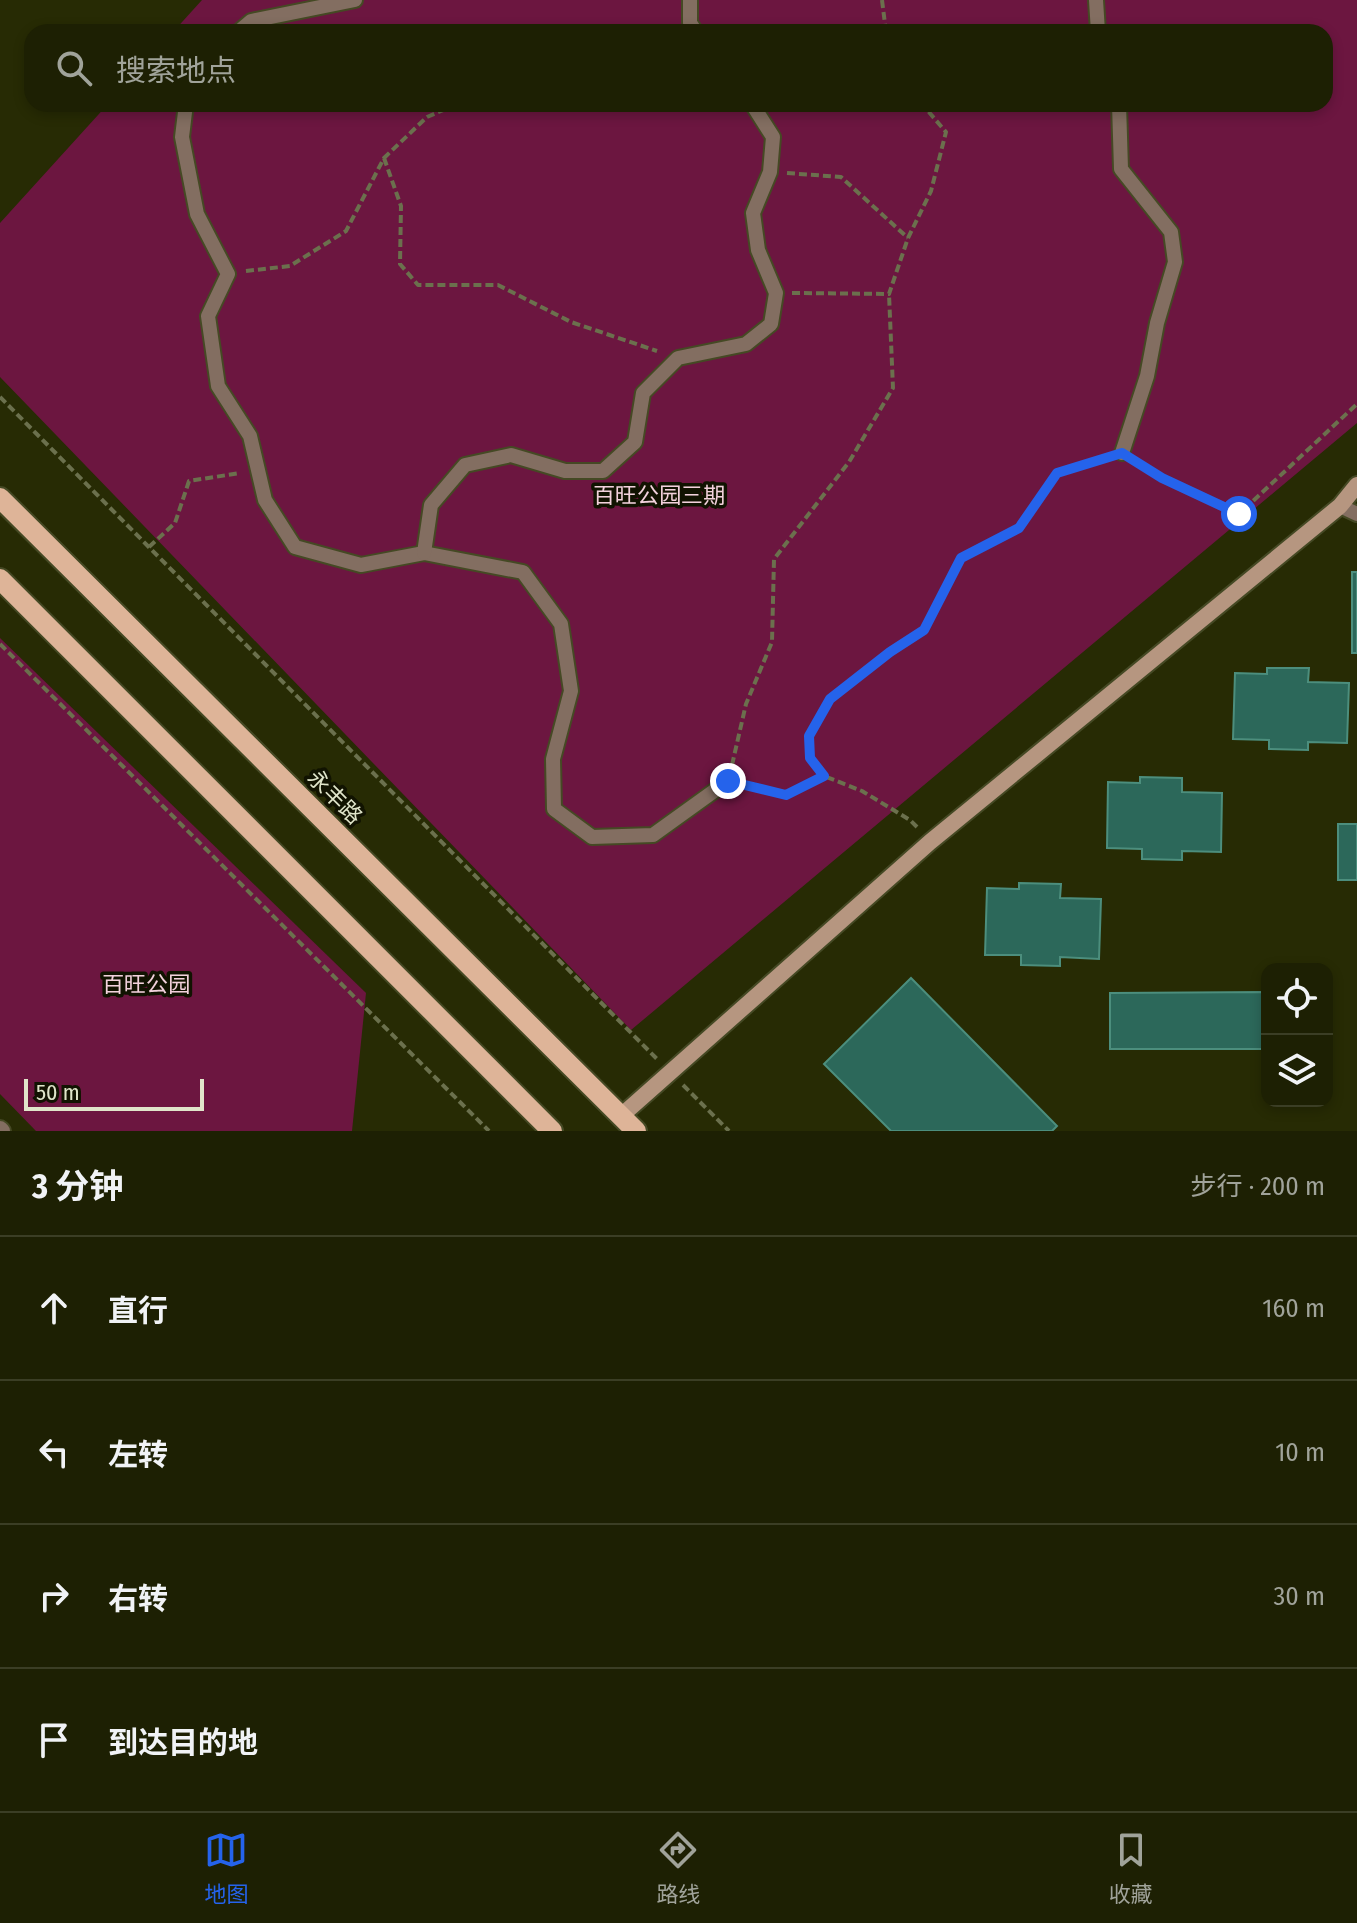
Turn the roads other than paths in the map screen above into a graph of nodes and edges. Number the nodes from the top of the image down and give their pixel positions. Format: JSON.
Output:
{"nodes":[{"id":1,"x":355,"y":0,"type":"edge"},
{"id":2,"x":690,"y":0,"type":"edge"},
{"id":3,"x":1096,"y":0,"type":"edge"},
{"id":4,"x":247,"y":24,"type":"edge"},
{"id":5,"x":691,"y":24,"type":"edge"},
{"id":6,"x":1098,"y":24,"type":"edge"},
{"id":7,"x":185,"y":112,"type":"edge"},
{"id":8,"x":757,"y":112,"type":"edge"},
{"id":9,"x":1119,"y":112,"type":"edge"},
{"id":10,"x":1122,"y":453,"type":"road end"},
{"id":11,"x":1357,"y":485,"type":"edge"},
{"id":12,"x":0,"y":498,"type":"edge"},
{"id":13,"x":1340,"y":506,"type":"junction"},
{"id":14,"x":1357,"y":514,"type":"edge"},
{"id":15,"x":424,"y":553,"type":"junction"},
{"id":16,"x":0,"y":579,"type":"edge"},
{"id":17,"x":728,"y":781,"type":"road end"},
{"id":18,"x":621,"y":1116,"type":"junction"},
{"id":19,"x":552,"y":1131,"type":"edge"},
{"id":20,"x":636,"y":1131,"type":"edge"}],
"edges":[{"from":1,"to":4,"type":"lane"},
{"from":2,"to":5,"type":"lane"},
{"from":3,"to":6,"type":"lane"},
{"from":7,"to":15,"type":"lane"},
{"from":8,"to":15,"type":"lane"},
{"from":9,"to":10,"type":"lane"},
{"from":11,"to":13,"type":"street"},
{"from":12,"to":18,"type":"main road","name":"永丰路"},
{"from":13,"to":14,"type":"lane"},
{"from":13,"to":18,"type":"street"},
{"from":15,"to":17,"type":"lane"},
{"from":16,"to":19,"type":"main road"},
{"from":18,"to":20,"type":"main road","name":"永丰路"}]}
